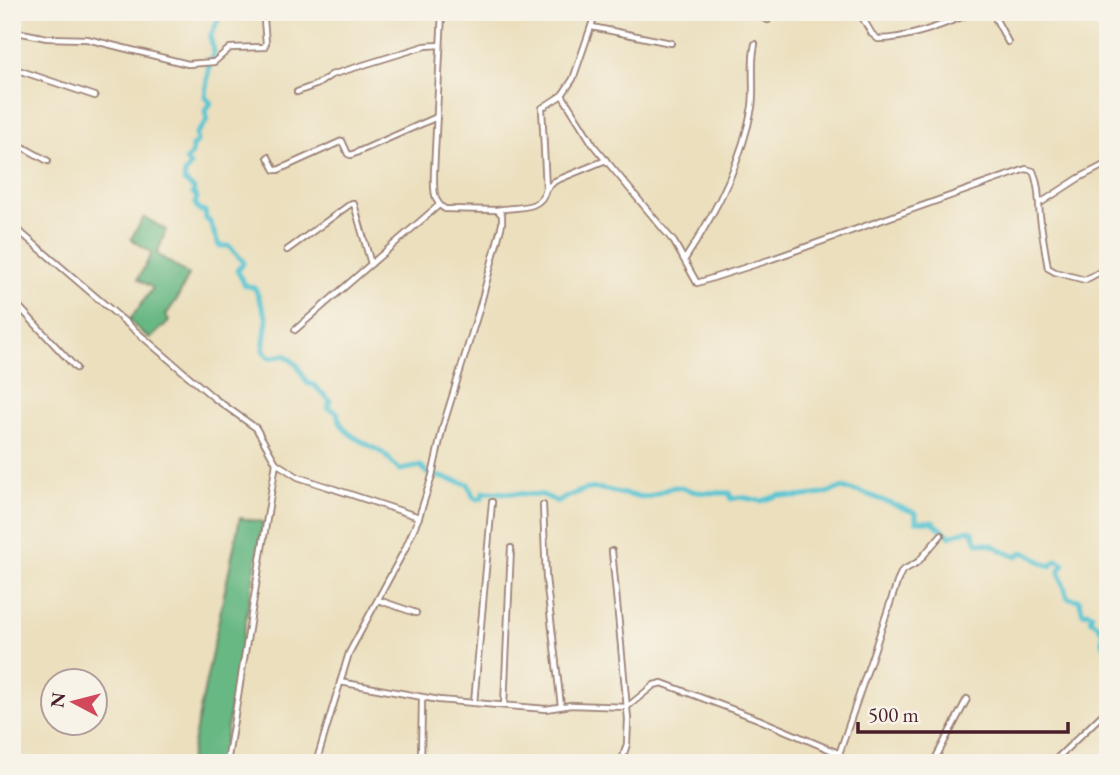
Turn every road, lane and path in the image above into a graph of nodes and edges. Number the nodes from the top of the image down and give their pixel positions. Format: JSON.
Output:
{"nodes":[{"id":1,"x":272,"y":12,"type":"edge"},
{"id":2,"x":442,"y":12,"type":"edge"},
{"id":3,"x":596,"y":12,"type":"edge"},
{"id":4,"x":760,"y":12,"type":"edge"},
{"id":5,"x":859,"y":12,"type":"edge"},
{"id":6,"x":974,"y":12,"type":"edge"},
{"id":7,"x":992,"y":12,"type":"edge"},
{"id":8,"x":768,"y":20,"type":"dead end"},
{"id":9,"x":592,"y":27,"type":"junction"},
{"id":10,"x":12,"y":31,"type":"edge"},
{"id":11,"x":1007,"y":42,"type":"dead end"},
{"id":12,"x":671,"y":43,"type":"dead end"},
{"id":13,"x":755,"y":44,"type":"dead end"},
{"id":14,"x":440,"y":45,"type":"junction"},
{"id":15,"x":12,"y":68,"type":"edge"},
{"id":16,"x":297,"y":92,"type":"dead end"},
{"id":17,"x":562,"y":95,"type":"junction"},
{"id":18,"x":94,"y":96,"type":"dead end"},
{"id":19,"x":437,"y":117,"type":"junction"},
{"id":20,"x":12,"y":141,"type":"edge"},
{"id":21,"x":268,"y":157,"type":"dead end"},
{"id":22,"x":606,"y":160,"type":"junction"},
{"id":23,"x":48,"y":161,"type":"dead end"},
{"id":24,"x":1108,"y":163,"type":"edge"},
{"id":25,"x":546,"y":189,"type":"junction"},
{"id":26,"x":1041,"y":203,"type":"junction"},
{"id":27,"x":439,"y":205,"type":"junction"},
{"id":28,"x":498,"y":210,"type":"junction"},
{"id":29,"x":12,"y":225,"type":"edge"},
{"id":30,"x":287,"y":250,"type":"dead end"},
{"id":31,"x":684,"y":260,"type":"junction"},
{"id":32,"x":371,"y":264,"type":"junction"},
{"id":33,"x":1108,"y":275,"type":"edge"},
{"id":34,"x":12,"y":299,"type":"edge"},
{"id":35,"x":295,"y":330,"type":"dead end"},
{"id":36,"x":76,"y":368,"type":"dead end"},
{"id":37,"x":276,"y":463,"type":"junction"},
{"id":38,"x":492,"y":502,"type":"dead end"},
{"id":39,"x":543,"y":505,"type":"dead end"},
{"id":40,"x":419,"y":517,"type":"junction"},
{"id":41,"x":941,"y":535,"type":"dead end"},
{"id":42,"x":511,"y":548,"type":"dead end"},
{"id":43,"x":612,"y":551,"type":"dead end"},
{"id":44,"x":377,"y":600,"type":"junction"},
{"id":45,"x":416,"y":613,"type":"dead end"},
{"id":46,"x":340,"y":682,"type":"junction"},
{"id":47,"x":422,"y":698,"type":"junction"},
{"id":48,"x":967,"y":699,"type":"dead end"},
{"id":49,"x":474,"y":703,"type":"junction"},
{"id":50,"x":504,"y":705,"type":"junction"},
{"id":51,"x":561,"y":706,"type":"junction"},
{"id":52,"x":627,"y":707,"type":"junction"},
{"id":53,"x":1108,"y":709,"type":"edge"},
{"id":54,"x":838,"y":753,"type":"junction"},
{"id":55,"x":12,"y":754,"type":"edge"},
{"id":56,"x":12,"y":763,"type":"edge"},
{"id":57,"x":227,"y":763,"type":"edge"},
{"id":58,"x":316,"y":763,"type":"edge"},
{"id":59,"x":421,"y":763,"type":"edge"},
{"id":60,"x":621,"y":763,"type":"edge"},
{"id":61,"x":836,"y":763,"type":"edge"},
{"id":62,"x":933,"y":763,"type":"edge"},
{"id":63,"x":1052,"y":763,"type":"edge"}],
"edges":[{"from":1,"to":10,"type":"street"},
{"from":2,"to":14,"type":"street"},
{"from":3,"to":9,"type":"street"},
{"from":4,"to":8,"type":"street"},
{"from":5,"to":6,"type":"street"},
{"from":7,"to":11,"type":"street"},
{"from":9,"to":12,"type":"street"},
{"from":9,"to":17,"type":"street"},
{"from":13,"to":31,"type":"street"},
{"from":14,"to":16,"type":"street"},
{"from":14,"to":19,"type":"street"},
{"from":15,"to":18,"type":"street"},
{"from":17,"to":22,"type":"street"},
{"from":17,"to":25,"type":"street"},
{"from":19,"to":21,"type":"street"},
{"from":19,"to":27,"type":"street"},
{"from":20,"to":23,"type":"street"},
{"from":22,"to":25,"type":"street"},
{"from":22,"to":31,"type":"street"},
{"from":24,"to":26,"type":"street"},
{"from":25,"to":28,"type":"street"},
{"from":26,"to":31,"type":"street"},
{"from":26,"to":33,"type":"street"},
{"from":27,"to":28,"type":"street"},
{"from":27,"to":32,"type":"street"},
{"from":28,"to":40,"type":"street"},
{"from":29,"to":37,"type":"street"},
{"from":30,"to":32,"type":"street"},
{"from":32,"to":35,"type":"street"},
{"from":34,"to":36,"type":"street"},
{"from":37,"to":40,"type":"street"},
{"from":37,"to":57,"type":"street"},
{"from":38,"to":49,"type":"street"},
{"from":39,"to":51,"type":"street"},
{"from":40,"to":44,"type":"street"},
{"from":41,"to":54,"type":"street"},
{"from":42,"to":50,"type":"street"},
{"from":43,"to":52,"type":"street"},
{"from":44,"to":45,"type":"street"},
{"from":44,"to":46,"type":"street"},
{"from":46,"to":47,"type":"street"},
{"from":46,"to":58,"type":"street"},
{"from":47,"to":49,"type":"street"},
{"from":47,"to":59,"type":"street"},
{"from":48,"to":62,"type":"street"},
{"from":49,"to":50,"type":"street"},
{"from":50,"to":51,"type":"street"},
{"from":51,"to":52,"type":"street"},
{"from":52,"to":54,"type":"street"},
{"from":52,"to":60,"type":"street"},
{"from":53,"to":63,"type":"street"},
{"from":54,"to":61,"type":"street"},
{"from":55,"to":56,"type":"street"}]}
